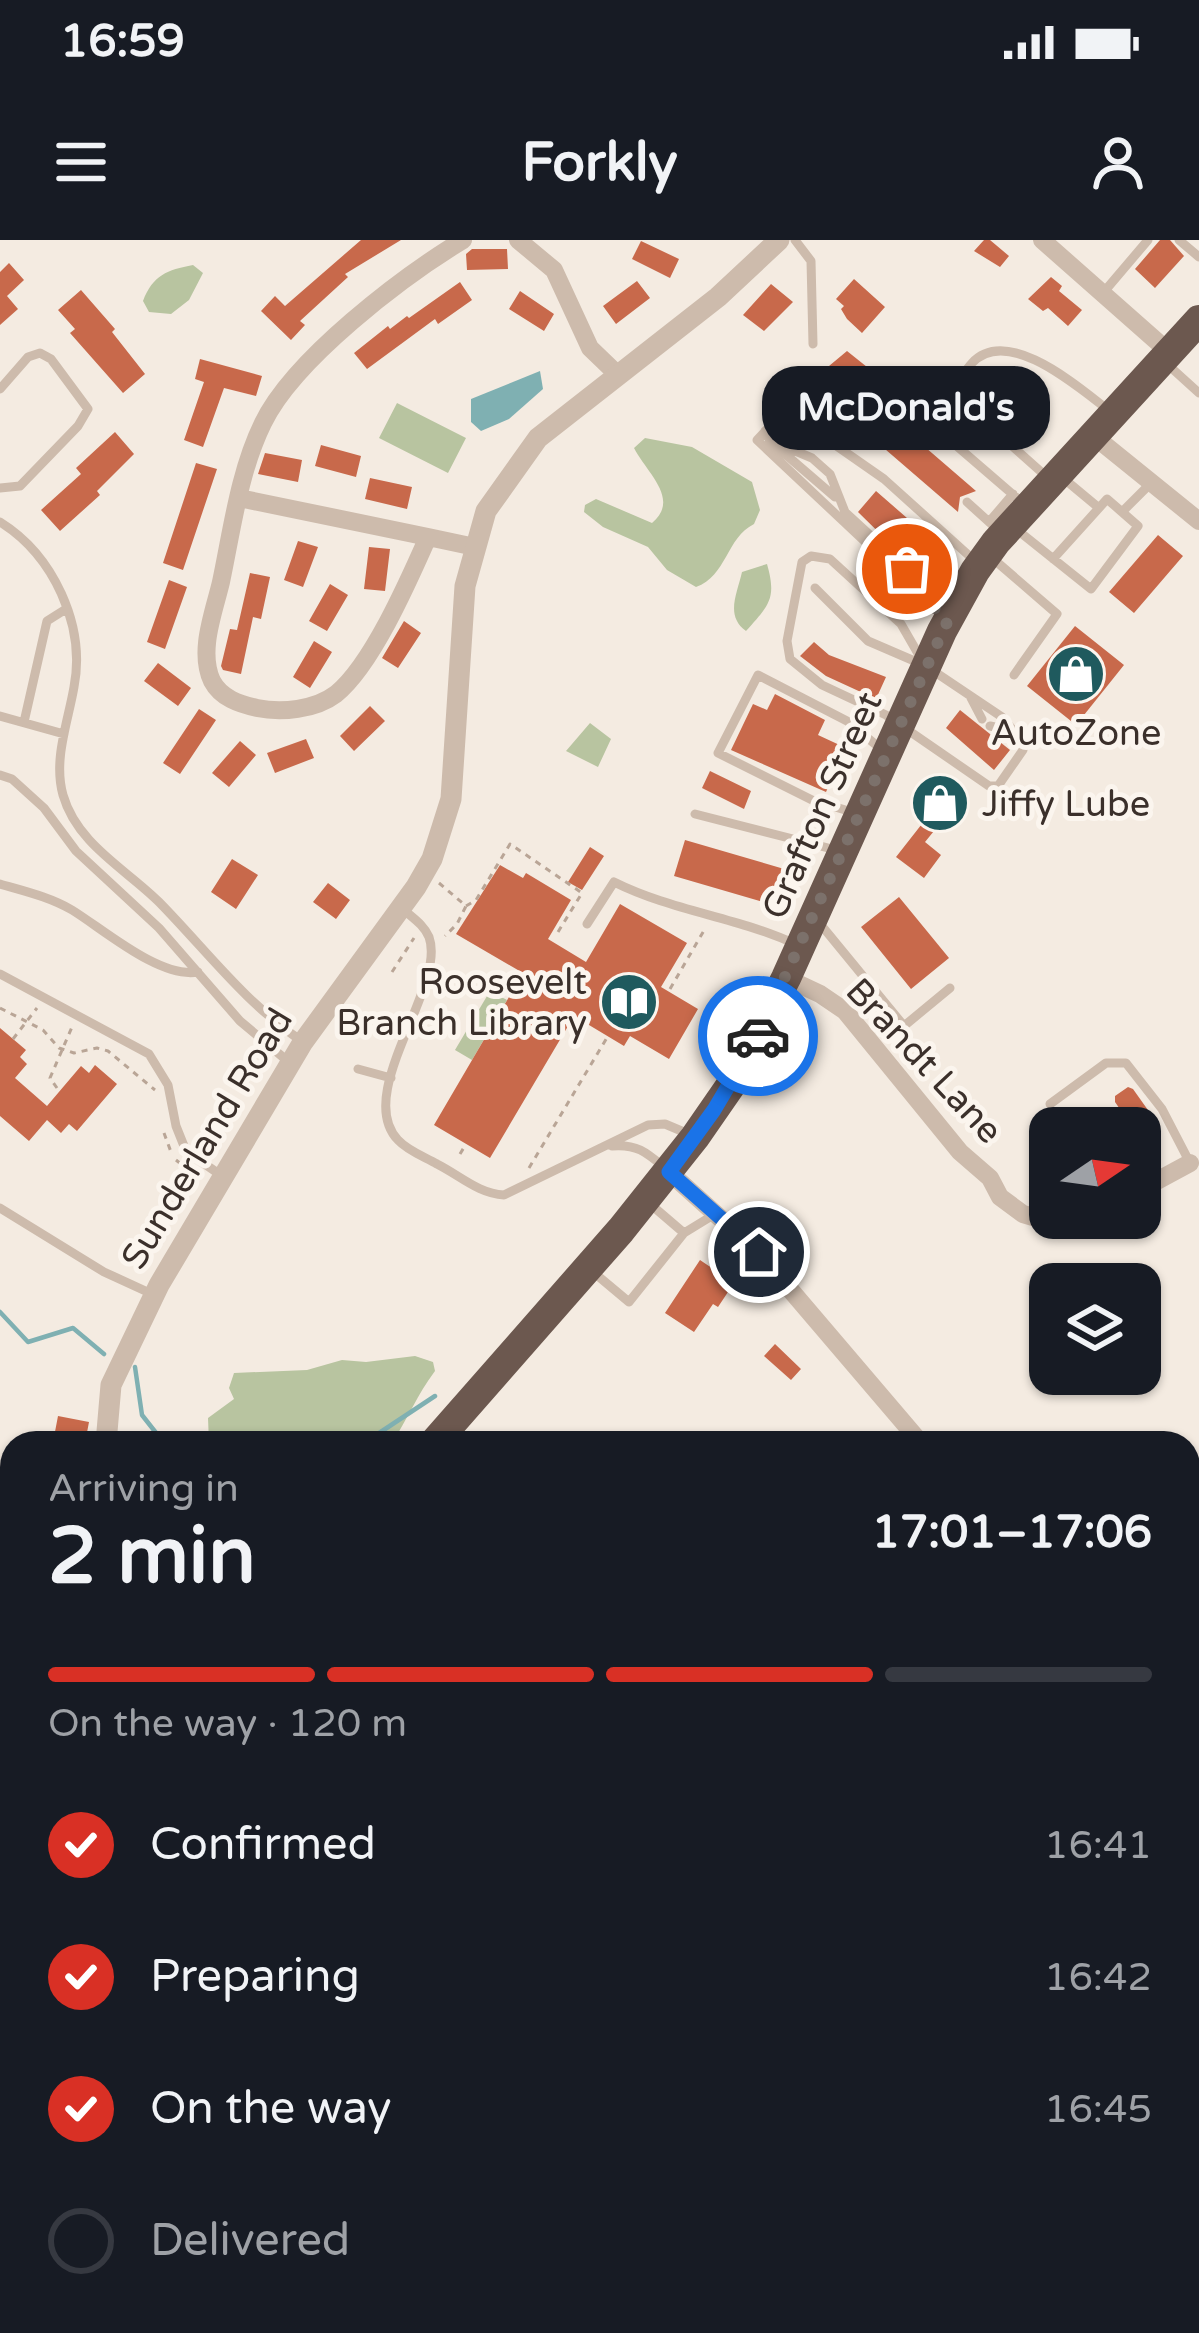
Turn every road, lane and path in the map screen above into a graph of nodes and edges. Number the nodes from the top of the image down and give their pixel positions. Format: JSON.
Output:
{"nodes":[{"id":1,"x":464,"y":240,"type":"edge"},
{"id":2,"x":518,"y":240,"type":"edge"},
{"id":3,"x":778,"y":240,"type":"edge"},
{"id":4,"x":795,"y":240,"type":"edge"},
{"id":5,"x":1042,"y":240,"type":"edge"},
{"id":6,"x":1148,"y":240,"type":"edge"},
{"id":7,"x":1179,"y":240,"type":"edge"},
{"id":8,"x":1199,"y":257,"type":"edge"},
{"id":9,"x":1103,"y":293,"type":"junction"},
{"id":10,"x":813,"y":344,"type":"dead end"},
{"id":11,"x":1181,"y":346,"type":"edge"},
{"id":12,"x":617,"y":374,"type":"junction"},
{"id":13,"x":0,"y":389,"type":"edge"},
{"id":14,"x":1199,"y":393,"type":"edge"},
{"id":15,"x":1104,"y":426,"type":"junction"},
{"id":16,"x":767,"y":429,"type":"junction"},
{"id":17,"x":887,"y":432,"type":"dead end"},
{"id":18,"x":1056,"y":478,"type":"junction"},
{"id":19,"x":1151,"y":482,"type":"junction"},
{"id":20,"x":0,"y":488,"type":"edge"},
{"id":21,"x":239,"y":498,"type":"junction"},
{"id":22,"x":967,"y":502,"type":"dead end"},
{"id":23,"x":1099,"y":508,"type":"junction"},
{"id":24,"x":1122,"y":512,"type":"junction"},
{"id":25,"x":1199,"y":521,"type":"edge"},
{"id":26,"x":0,"y":522,"type":"edge"},
{"id":27,"x":1002,"y":529,"type":"junction"},
{"id":28,"x":428,"y":537,"type":"junction"},
{"id":29,"x":476,"y":547,"type":"junction"},
{"id":30,"x":1053,"y":559,"type":"junction"},
{"id":31,"x":912,"y":587,"type":"junction"},
{"id":32,"x":814,"y":588,"type":"dead end"},
{"id":33,"x":67,"y":609,"type":"junction"},
{"id":34,"x":948,"y":620,"type":"junction"},
{"id":35,"x":926,"y":666,"type":"junction"},
{"id":36,"x":1014,"y":675,"type":"dead end"},
{"id":37,"x":969,"y":694,"type":"junction"},
{"id":38,"x":0,"y":716,"type":"edge"},
{"id":39,"x":24,"y":722,"type":"junction"},
{"id":40,"x":1014,"y":731,"type":"junction"},
{"id":41,"x":64,"y":734,"type":"junction"},
{"id":42,"x":892,"y":738,"type":"junction"},
{"id":43,"x":0,"y":775,"type":"edge"},
{"id":44,"x":62,"y":788,"type":"junction"},
{"id":45,"x":37,"y":801,"type":"junction"},
{"id":46,"x":695,"y":814,"type":"dead end"},
{"id":47,"x":858,"y":814,"type":"junction"},
{"id":48,"x":841,"y":852,"type":"junction"},
{"id":49,"x":437,"y":882,"type":"dead end"},
{"id":50,"x":0,"y":884,"type":"edge"},
{"id":51,"x":466,"y":906,"type":"junction"},
{"id":52,"x":400,"y":908,"type":"junction"},
{"id":53,"x":713,"y":914,"type":"junction"},
{"id":54,"x":814,"y":916,"type":"junction"},
{"id":55,"x":587,"y":924,"type":"dead end"},
{"id":56,"x":558,"y":932,"type":"dead end"},
{"id":57,"x":415,"y":936,"type":"dead end"},
{"id":58,"x":445,"y":936,"type":"dead end"},
{"id":59,"x":800,"y":947,"type":"junction"},
{"id":60,"x":211,"y":960,"type":"junction"},
{"id":61,"x":198,"y":972,"type":"junction"},
{"id":62,"x":392,"y":972,"type":"dead end"},
{"id":63,"x":0,"y":974,"type":"edge"},
{"id":64,"x":786,"y":978,"type":"junction"},
{"id":65,"x":950,"y":988,"type":"dead end"},
{"id":66,"x":670,"y":989,"type":"dead end"},
{"id":67,"x":0,"y":1008,"type":"edge"},
{"id":68,"x":33,"y":1016,"type":"dead end"},
{"id":69,"x":26,"y":1021,"type":"junction"},
{"id":70,"x":608,"y":1036,"type":"dead end"},
{"id":71,"x":68,"y":1038,"type":"dead end"},
{"id":72,"x":13,"y":1039,"type":"dead end"},
{"id":73,"x":302,"y":1042,"type":"junction"},
{"id":74,"x":62,"y":1049,"type":"junction"},
{"id":75,"x":290,"y":1063,"type":"junction"},
{"id":76,"x":358,"y":1069,"type":"dead end"},
{"id":77,"x":391,"y":1078,"type":"junction"},
{"id":78,"x":57,"y":1088,"type":"dead end"},
{"id":79,"x":159,"y":1095,"type":"dead end"},
{"id":80,"x":1050,"y":1104,"type":"dead end"},
{"id":81,"x":161,"y":1125,"type":"dead end"},
{"id":82,"x":695,"y":1137,"type":"junction"},
{"id":83,"x":466,"y":1144,"type":"dead end"},
{"id":84,"x":608,"y":1147,"type":"junction"},
{"id":85,"x":460,"y":1154,"type":"dead end"},
{"id":86,"x":1190,"y":1163,"type":"joint"},
{"id":87,"x":669,"y":1172,"type":"junction"},
{"id":88,"x":526,"y":1173,"type":"dead end"},
{"id":89,"x":194,"y":1174,"type":"dead end"},
{"id":90,"x":223,"y":1176,"type":"junction"},
{"id":91,"x":1161,"y":1179,"type":"edge"},
{"id":92,"x":645,"y":1200,"type":"junction"},
{"id":93,"x":0,"y":1208,"type":"edge"},
{"id":94,"x":715,"y":1214,"type":"junction"},
{"id":95,"x":1029,"y":1216,"type":"edge"},
{"id":96,"x":684,"y":1233,"type":"junction"},
{"id":97,"x":589,"y":1268,"type":"junction"},
{"id":98,"x":154,"y":1295,"type":"junction"},
{"id":99,"x":107,"y":1431,"type":"edge"},
{"id":100,"x":445,"y":1431,"type":"edge"},
{"id":101,"x":911,"y":1431,"type":"edge"}],
"edges":[{"from":1,"to":21,"type":"street"},
{"from":2,"to":12,"type":"street"},
{"from":3,"to":12,"type":"street","name":"Sunderland Road"},
{"from":4,"to":10,"type":"lane"},
{"from":5,"to":9,"type":"street"},
{"from":6,"to":9,"type":"lane"},
{"from":7,"to":8,"type":"lane"},
{"from":9,"to":11,"type":"street"},
{"from":11,"to":14,"type":"lane"},
{"from":11,"to":15,"type":"highway","name":"Grafton Street"},
{"from":12,"to":29,"type":"street","name":"Sunderland Road"},
{"from":13,"to":20,"type":"lane"},
{"from":15,"to":18,"type":"highway","name":"Grafton Street"},
{"from":15,"to":18,"type":"lane"},
{"from":15,"to":19,"type":"street"},
{"from":16,"to":27,"type":"lane"},
{"from":16,"to":31,"type":"lane"},
{"from":16,"to":31,"type":"lane"},
{"from":17,"to":27,"type":"lane"},
{"from":18,"to":23,"type":"lane"},
{"from":18,"to":27,"type":"highway","name":"Grafton Street"},
{"from":19,"to":24,"type":"lane"},
{"from":19,"to":25,"type":"street"},
{"from":21,"to":28,"type":"street"},
{"from":21,"to":28,"type":"street"},
{"from":22,"to":27,"type":"lane"},
{"from":23,"to":24,"type":"lane"},
{"from":23,"to":30,"type":"lane"},
{"from":24,"to":30,"type":"lane"},
{"from":26,"to":33,"type":"lane"},
{"from":27,"to":30,"type":"lane"},
{"from":27,"to":34,"type":"highway","name":"Grafton Street"},
{"from":27,"to":36,"type":"lane"},
{"from":28,"to":29,"type":"street"},
{"from":29,"to":52,"type":"street","name":"Sunderland Road"},
{"from":31,"to":34,"type":"lane"},
{"from":32,"to":35,"type":"lane"},
{"from":33,"to":39,"type":"lane"},
{"from":33,"to":41,"type":"lane"},
{"from":34,"to":35,"type":"highway","name":"Grafton Street"},
{"from":35,"to":37,"type":"lane"},
{"from":35,"to":42,"type":"highway","name":"Grafton Street"},
{"from":35,"to":42,"type":"lane"},
{"from":37,"to":40,"type":"lane"},
{"from":37,"to":40,"type":"lane"},
{"from":38,"to":39,"type":"lane"},
{"from":39,"to":41,"type":"lane"},
{"from":40,"to":42,"type":"lane"},
{"from":41,"to":44,"type":"lane"},
{"from":42,"to":47,"type":"highway","name":"Grafton Street"},
{"from":42,"to":47,"type":"lane"},
{"from":43,"to":45,"type":"lane"},
{"from":44,"to":45,"type":"lane"},
{"from":44,"to":60,"type":"lane"},
{"from":45,"to":61,"type":"lane"},
{"from":46,"to":48,"type":"lane"},
{"from":47,"to":48,"type":"highway","name":"Grafton Street"},
{"from":48,"to":54,"type":"highway","name":"Grafton Street"},
{"from":49,"to":51,"type":"path"},
{"from":50,"to":61,"type":"lane"},
{"from":51,"to":56,"type":"path"},
{"from":51,"to":58,"type":"path"},
{"from":52,"to":73,"type":"street","name":"Sunderland Road"},
{"from":52,"to":77,"type":"lane"},
{"from":53,"to":55,"type":"lane"},
{"from":53,"to":59,"type":"lane"},
{"from":53,"to":66,"type":"path"},
{"from":54,"to":59,"type":"highway","name":"Grafton Street"},
{"from":54,"to":65,"type":"lane"},
{"from":57,"to":62,"type":"path"},
{"from":59,"to":64,"type":"highway","name":"Grafton Street"},
{"from":60,"to":61,"type":"lane"},
{"from":60,"to":73,"type":"lane"},
{"from":61,"to":75,"type":"lane"},
{"from":63,"to":90,"type":"lane"},
{"from":64,"to":82,"type":"highway","name":"Grafton Street"},
{"from":64,"to":95,"type":"street","name":"Brandt Lane"},
{"from":67,"to":69,"type":"path"},
{"from":68,"to":69,"type":"path"},
{"from":69,"to":72,"type":"path"},
{"from":69,"to":74,"type":"path"},
{"from":70,"to":88,"type":"path"},
{"from":71,"to":74,"type":"path"},
{"from":73,"to":75,"type":"street","name":"Sunderland Road"},
{"from":74,"to":78,"type":"path"},
{"from":74,"to":79,"type":"path"},
{"from":75,"to":90,"type":"street","name":"Sunderland Road"},
{"from":76,"to":77,"type":"lane"},
{"from":77,"to":84,"type":"lane"},
{"from":80,"to":86,"type":"lane"},
{"from":81,"to":89,"type":"path"},
{"from":82,"to":84,"type":"lane"},
{"from":82,"to":87,"type":"highway","name":"Grafton Street"},
{"from":83,"to":85,"type":"path"},
{"from":84,"to":87,"type":"lane"},
{"from":86,"to":91,"type":"street"},
{"from":87,"to":92,"type":"highway","name":"Grafton Street"},
{"from":87,"to":94,"type":"street"},
{"from":90,"to":98,"type":"street","name":"Sunderland Road"},
{"from":92,"to":96,"type":"lane"},
{"from":92,"to":97,"type":"highway","name":"Grafton Street"},
{"from":93,"to":98,"type":"lane"},
{"from":94,"to":96,"type":"lane"},
{"from":94,"to":101,"type":"street"},
{"from":96,"to":97,"type":"lane"},
{"from":97,"to":100,"type":"highway","name":"Grafton Street"},
{"from":98,"to":99,"type":"street","name":"Sunderland Road"}]}
